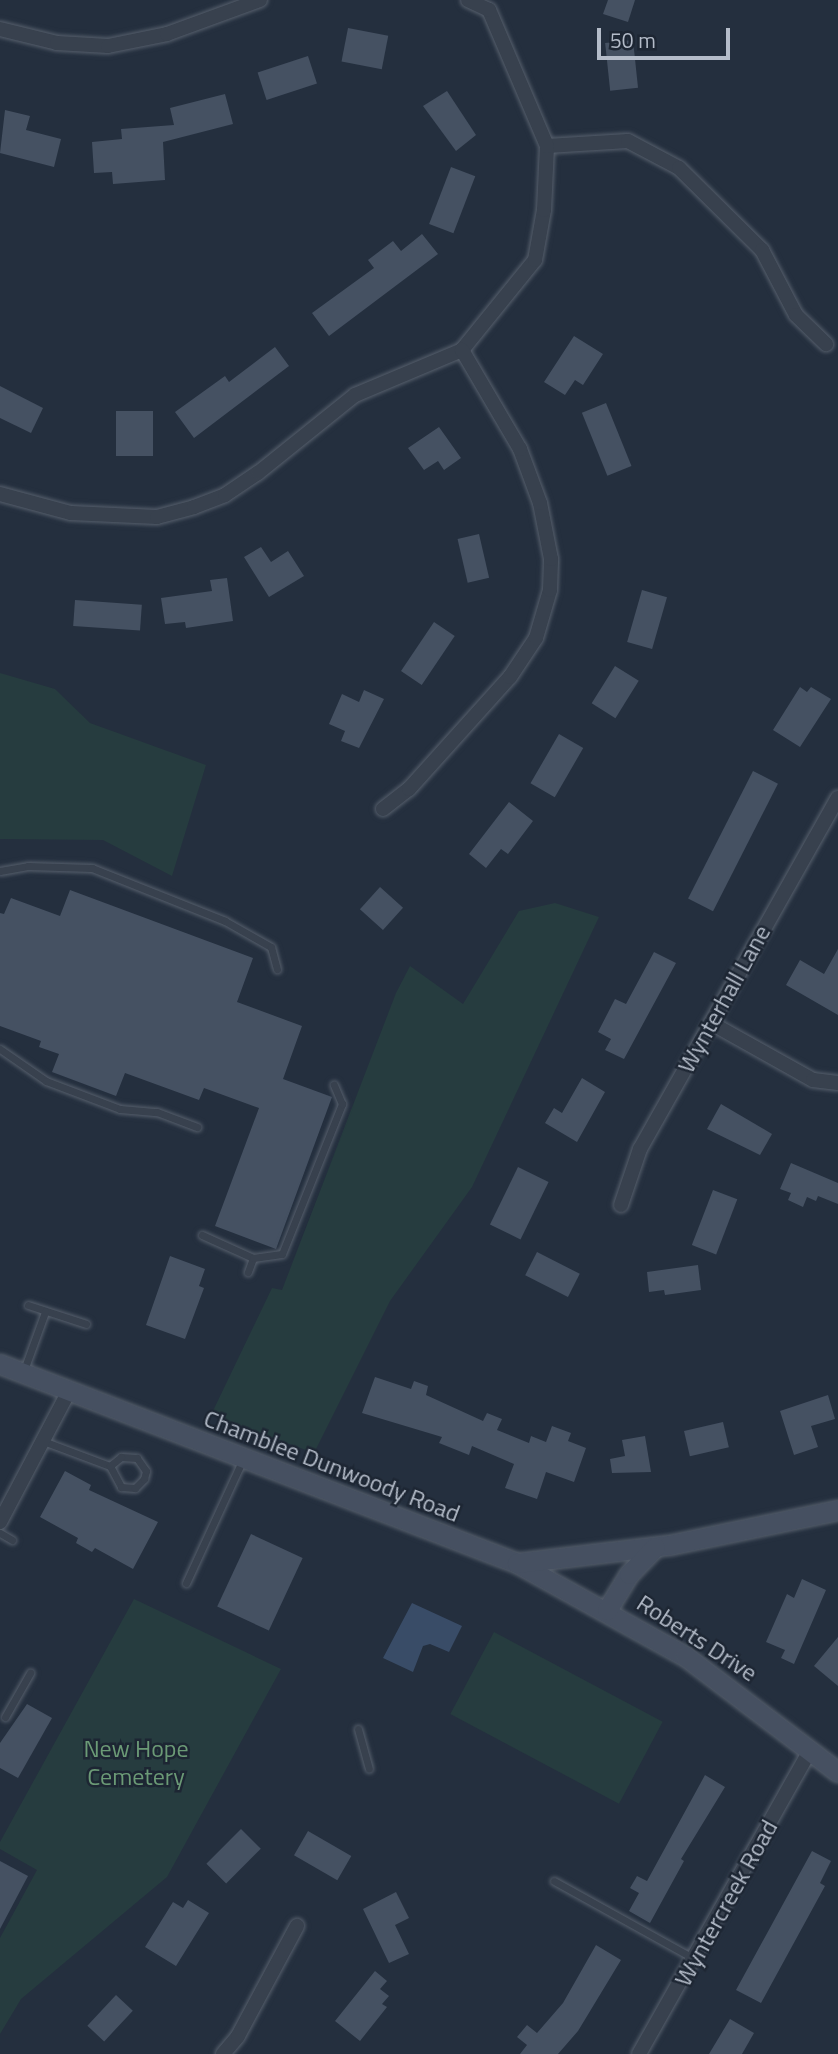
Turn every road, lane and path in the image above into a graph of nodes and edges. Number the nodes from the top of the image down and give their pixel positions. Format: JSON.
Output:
{"nodes":[{"id":1,"x":260,"y":0,"type":"edge"},
{"id":2,"x":468,"y":0,"type":"edge"},
{"id":3,"x":491,"y":5,"type":"edge"},
{"id":4,"x":0,"y":29,"type":"edge"},
{"id":5,"x":548,"y":146,"type":"junction"},
{"id":6,"x":826,"y":344,"type":"dead end"},
{"id":7,"x":462,"y":350,"type":"junction"},
{"id":8,"x":0,"y":494,"type":"edge"},
{"id":9,"x":838,"y":798,"type":"edge"},
{"id":10,"x":383,"y":808,"type":"dead end"},
{"id":11,"x":0,"y":871,"type":"edge"},
{"id":12,"x":277,"y":969,"type":"dead end"},
{"id":13,"x":711,"y":1023,"type":"junction"},
{"id":14,"x":0,"y":1049,"type":"edge"},
{"id":15,"x":838,"y":1083,"type":"edge"},
{"id":16,"x":334,"y":1085,"type":"dead end"},
{"id":17,"x":197,"y":1127,"type":"dead end"},
{"id":18,"x":621,"y":1205,"type":"dead end"},
{"id":19,"x":202,"y":1235,"type":"dead end"},
{"id":20,"x":253,"y":1258,"type":"junction"},
{"id":21,"x":248,"y":1272,"type":"dead end"},
{"id":22,"x":28,"y":1306,"type":"dead end"},
{"id":23,"x":45,"y":1312,"type":"junction"},
{"id":24,"x":86,"y":1324,"type":"dead end"},
{"id":25,"x":0,"y":1364,"type":"edge"},
{"id":26,"x":23,"y":1373,"type":"junction"},
{"id":27,"x":69,"y":1391,"type":"junction"},
{"id":28,"x":43,"y":1441,"type":"junction"},
{"id":29,"x":243,"y":1458,"type":"junction"},
{"id":30,"x":110,"y":1466,"type":"junction"},
{"id":31,"x":838,"y":1510,"type":"edge"},
{"id":32,"x":0,"y":1522,"type":"edge"},
{"id":33,"x":0,"y":1533,"type":"edge"},
{"id":34,"x":12,"y":1540,"type":"dead end"},
{"id":35,"x":655,"y":1547,"type":"junction"},
{"id":36,"x":517,"y":1563,"type":"junction"},
{"id":37,"x":186,"y":1583,"type":"dead end"},
{"id":38,"x":607,"y":1610,"type":"junction"},
{"id":39,"x":30,"y":1673,"type":"dead end"},
{"id":40,"x":5,"y":1717,"type":"dead end"},
{"id":41,"x":358,"y":1729,"type":"dead end"},
{"id":42,"x":810,"y":1750,"type":"junction"},
{"id":43,"x":369,"y":1769,"type":"dead end"},
{"id":44,"x":838,"y":1772,"type":"edge"},
{"id":45,"x":554,"y":1881,"type":"dead end"},
{"id":46,"x":297,"y":1926,"type":"dead end"},
{"id":47,"x":695,"y":1959,"type":"junction"},
{"id":48,"x":223,"y":2054,"type":"edge"},
{"id":49,"x":639,"y":2054,"type":"edge"}],
"edges":[{"from":1,"to":4,"type":"street"},
{"from":2,"to":3,"type":"street"},
{"from":3,"to":5,"type":"street"},
{"from":5,"to":6,"type":"street"},
{"from":5,"to":7,"type":"street"},
{"from":7,"to":8,"type":"street"},
{"from":7,"to":10,"type":"street"},
{"from":9,"to":13,"type":"street","name":"Wynterhall Lane"},
{"from":11,"to":12,"type":"lane"},
{"from":13,"to":15,"type":"street"},
{"from":13,"to":18,"type":"street","name":"Wynterhall Lane"},
{"from":14,"to":17,"type":"lane"},
{"from":16,"to":20,"type":"lane"},
{"from":19,"to":20,"type":"lane"},
{"from":20,"to":21,"type":"lane"},
{"from":22,"to":23,"type":"lane"},
{"from":23,"to":24,"type":"lane"},
{"from":23,"to":26,"type":"lane"},
{"from":25,"to":26,"type":"street","name":"Chamblee Dunwoody Road"},
{"from":26,"to":27,"type":"street","name":"Chamblee Dunwoody Road"},
{"from":27,"to":28,"type":"street"},
{"from":27,"to":29,"type":"street","name":"Chamblee Dunwoody Road"},
{"from":28,"to":30,"type":"lane"},
{"from":28,"to":32,"type":"street"},
{"from":29,"to":36,"type":"street","name":"Chamblee Dunwoody Road"},
{"from":29,"to":37,"type":"lane"},
{"from":30,"to":30,"type":"lane"},
{"from":31,"to":35,"type":"street","name":"Chamblee Dunwoody Road"},
{"from":33,"to":34,"type":"lane"},
{"from":35,"to":36,"type":"street","name":"Chamblee Dunwoody Road"},
{"from":35,"to":38,"type":"street"},
{"from":36,"to":38,"type":"street","name":"Roberts Drive"},
{"from":38,"to":42,"type":"street","name":"Roberts Drive"},
{"from":39,"to":40,"type":"lane"},
{"from":41,"to":43,"type":"lane"},
{"from":42,"to":44,"type":"street","name":"Roberts Drive"},
{"from":42,"to":47,"type":"street","name":"Wyntercreek Road"},
{"from":45,"to":47,"type":"lane"},
{"from":46,"to":48,"type":"street"},
{"from":47,"to":49,"type":"street","name":"Wyntercreek Road"}]}
